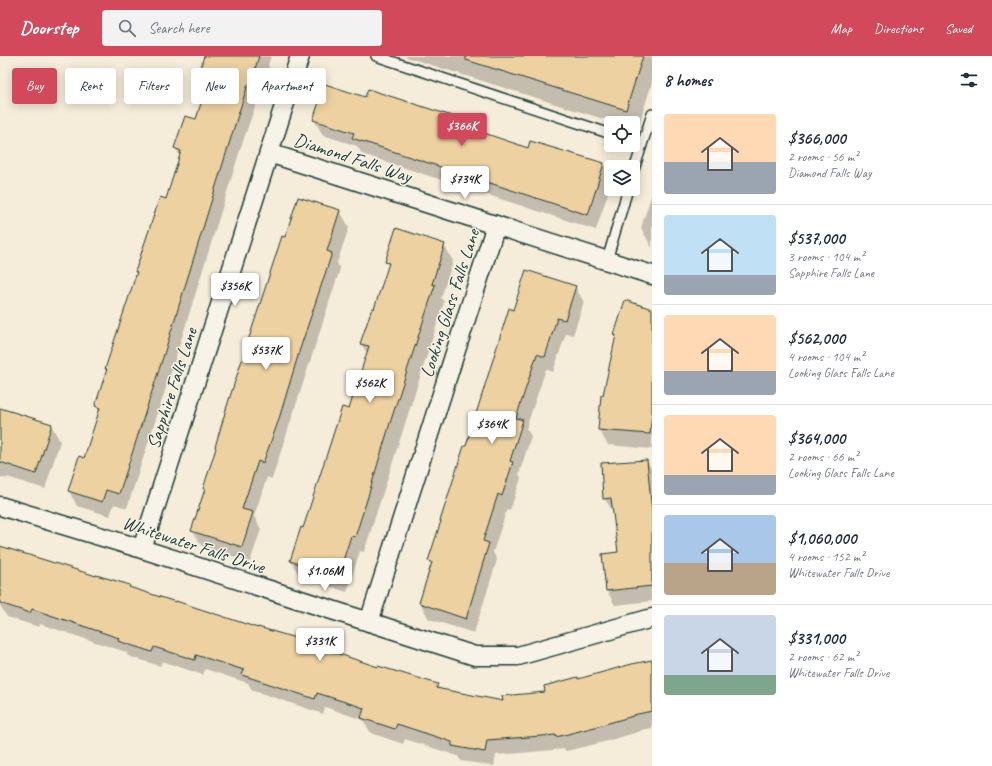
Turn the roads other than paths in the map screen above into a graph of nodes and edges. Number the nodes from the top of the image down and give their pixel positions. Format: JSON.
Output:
{"nodes":[{"id":1,"x":300,"y":56,"type":"edge"},
{"id":2,"x":376,"y":56,"type":"edge"},
{"id":3,"x":652,"y":114,"type":"edge"},
{"id":4,"x":604,"y":132,"type":"edge"},
{"id":5,"x":640,"y":138,"type":"edge"},
{"id":6,"x":269,"y":153,"type":"junction"},
{"id":7,"x":626,"y":196,"type":"edge"},
{"id":8,"x":496,"y":225,"type":"junction"},
{"id":9,"x":606,"y":260,"type":"junction"},
{"id":10,"x":652,"y":275,"type":"edge"},
{"id":11,"x":0,"y":506,"type":"edge"},
{"id":12,"x":142,"y":549,"type":"junction"},
{"id":13,"x":652,"y":618,"type":"edge"},
{"id":14,"x":369,"y":622,"type":"junction"}],
"edges":[{"from":1,"to":6,"type":"street","name":"Sapphire Falls Lane"},
{"from":2,"to":4,"type":"lane"},
{"from":3,"to":5,"type":"lane"},
{"from":6,"to":8,"type":"street","name":"Diamond Falls Way"},
{"from":6,"to":12,"type":"street","name":"Sapphire Falls Lane"},
{"from":7,"to":9,"type":"lane"},
{"from":8,"to":9,"type":"street","name":"Diamond Falls Way"},
{"from":8,"to":14,"type":"street","name":"Looking Glass Falls Lane"},
{"from":9,"to":10,"type":"street","name":"Diamond Falls Way"},
{"from":11,"to":12,"type":"street","name":"Whitewater Falls Drive"},
{"from":12,"to":14,"type":"street","name":"Whitewater Falls Drive"},
{"from":13,"to":14,"type":"street","name":"Whitewater Falls Drive"}]}
